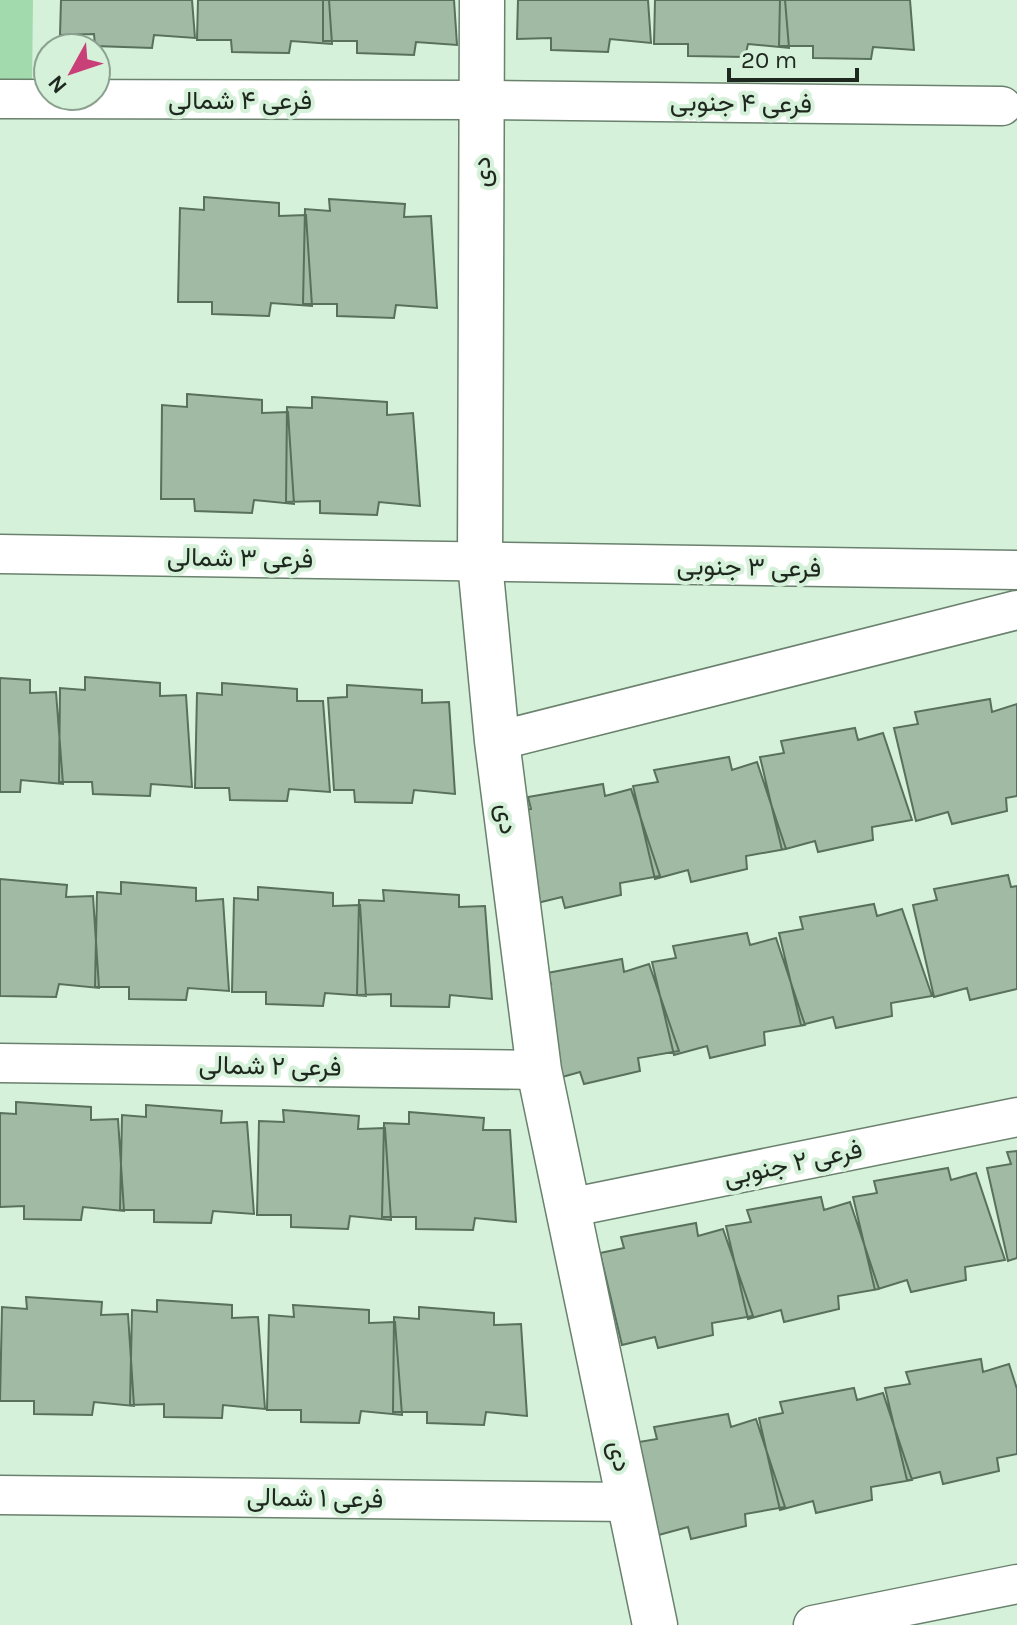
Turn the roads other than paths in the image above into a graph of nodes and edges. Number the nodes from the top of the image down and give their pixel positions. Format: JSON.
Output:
{"nodes":[{"id":1,"x":482,"y":0,"type":"edge"},
{"id":2,"x":0,"y":99,"type":"edge"},
{"id":3,"x":481,"y":100,"type":"junction"},
{"id":4,"x":1002,"y":106,"type":"dead end"},
{"id":5,"x":0,"y":554,"type":"edge"},
{"id":6,"x":480,"y":563,"type":"junction"},
{"id":7,"x":1017,"y":570,"type":"edge"},
{"id":8,"x":1017,"y":610,"type":"edge"},
{"id":9,"x":497,"y":741,"type":"junction"},
{"id":10,"x":0,"y":1063,"type":"edge"},
{"id":11,"x":539,"y":1070,"type":"junction"},
{"id":12,"x":1017,"y":1117,"type":"edge"},
{"id":13,"x":568,"y":1208,"type":"junction"},
{"id":14,"x":0,"y":1495,"type":"edge"},
{"id":15,"x":630,"y":1502,"type":"junction"},
{"id":16,"x":1017,"y":1584,"type":"edge"},
{"id":17,"x":655,"y":1625,"type":"edge"},
{"id":18,"x":813,"y":1625,"type":"edge"}],
"edges":[{"from":1,"to":3,"type":"street","name":"دی"},
{"from":2,"to":3,"type":"street","name":"فرعی ۴ شمالی"},
{"from":3,"to":4,"type":"street","name":"فرعی ۴ جنوبی"},
{"from":3,"to":6,"type":"street","name":"دی"},
{"from":5,"to":6,"type":"street","name":"فرعی ۳ شمالی"},
{"from":6,"to":7,"type":"street","name":"فرعی ۳ جنوبی"},
{"from":6,"to":9,"type":"street","name":"دی"},
{"from":8,"to":9,"type":"street"},
{"from":9,"to":11,"type":"street","name":"دی"},
{"from":10,"to":11,"type":"street","name":"فرعی ۲ شمالی"},
{"from":11,"to":13,"type":"street","name":"دی"},
{"from":12,"to":13,"type":"street","name":"فرعی ۲ جنوبی"},
{"from":13,"to":15,"type":"street","name":"دی"},
{"from":14,"to":15,"type":"street","name":"فرعی ۱ شمالی"},
{"from":15,"to":17,"type":"street","name":"دی"},
{"from":16,"to":18,"type":"street"}]}
